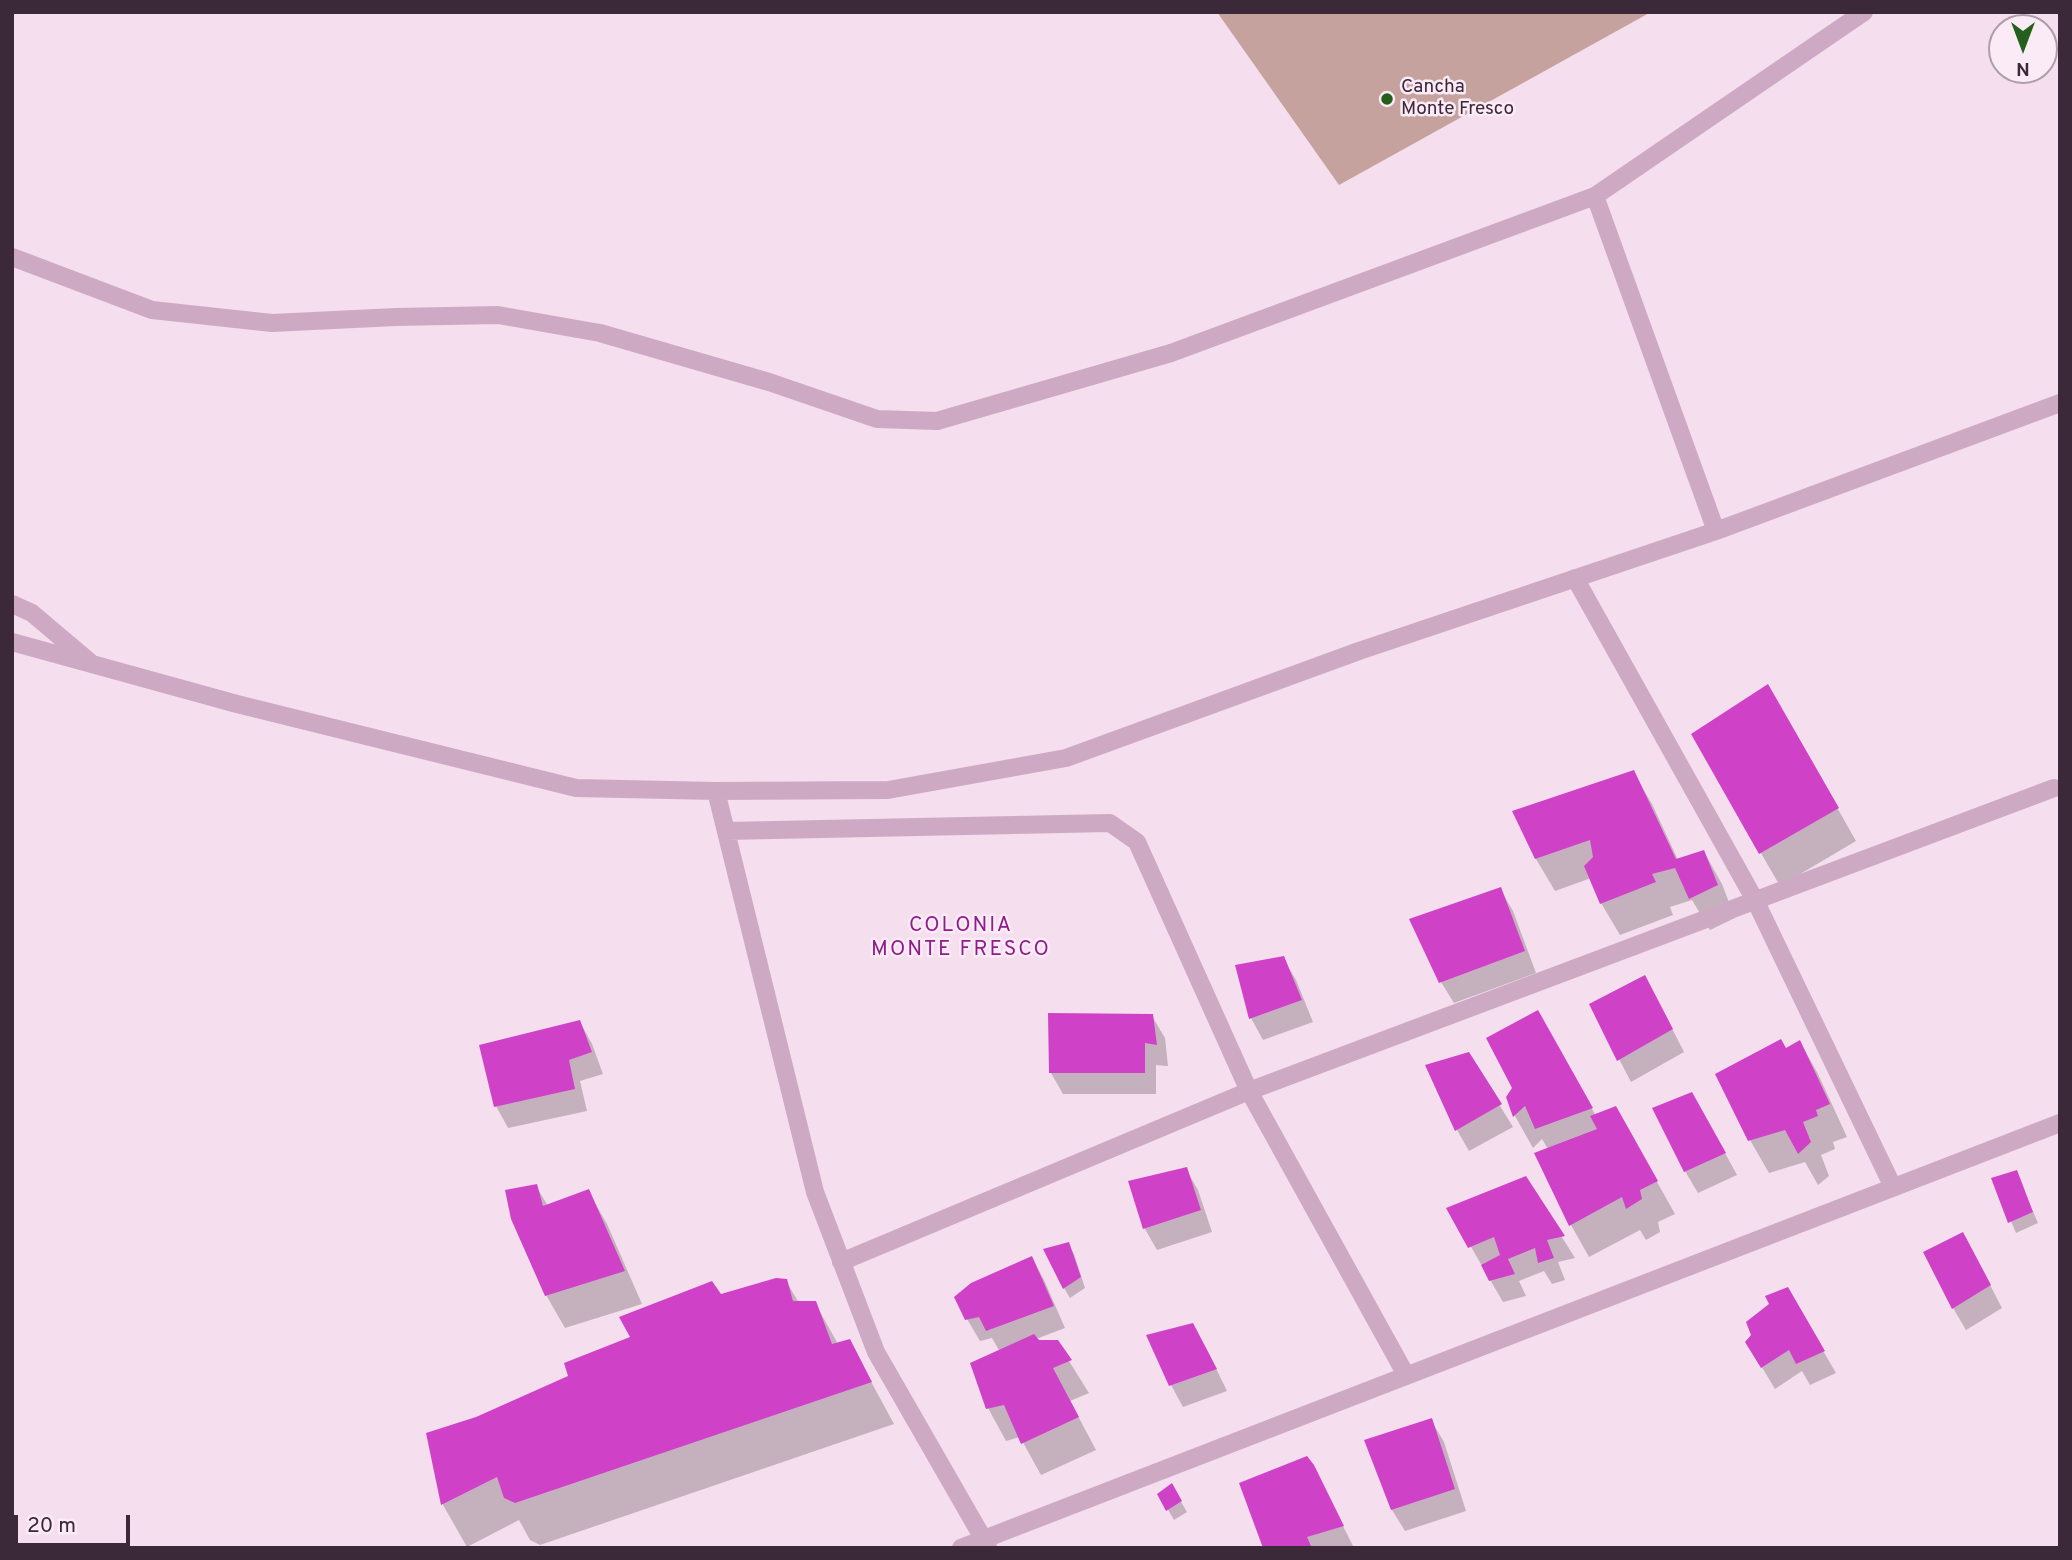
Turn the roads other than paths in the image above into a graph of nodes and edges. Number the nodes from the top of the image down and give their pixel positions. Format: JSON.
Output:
{"nodes":[{"id":1,"x":1864,"y":12,"type":"edge"},
{"id":2,"x":1595,"y":195,"type":"junction"},
{"id":3,"x":12,"y":257,"type":"edge"},
{"id":4,"x":2060,"y":403,"type":"edge"},
{"id":5,"x":1716,"y":531,"type":"junction"},
{"id":6,"x":1575,"y":579,"type":"junction"},
{"id":7,"x":12,"y":604,"type":"edge"},
{"id":8,"x":12,"y":642,"type":"edge"},
{"id":9,"x":94,"y":665,"type":"junction"},
{"id":10,"x":2054,"y":788,"type":"dead end"},
{"id":11,"x":716,"y":791,"type":"junction"},
{"id":12,"x":726,"y":831,"type":"junction"},
{"id":13,"x":1756,"y":902,"type":"junction"},
{"id":14,"x":1249,"y":1091,"type":"junction"},
{"id":15,"x":2060,"y":1123,"type":"edge"},
{"id":16,"x":1894,"y":1187,"type":"junction"},
{"id":17,"x":842,"y":1262,"type":"junction"},
{"id":18,"x":1406,"y":1375,"type":"junction"},
{"id":19,"x":986,"y":1543,"type":"edge"},
{"id":20,"x":961,"y":1548,"type":"edge"}],
"edges":[{"from":1,"to":2,"type":"street"},
{"from":2,"to":3,"type":"street"},
{"from":2,"to":5,"type":"street"},
{"from":4,"to":5,"type":"street"},
{"from":5,"to":6,"type":"street"},
{"from":6,"to":11,"type":"street"},
{"from":6,"to":13,"type":"street"},
{"from":7,"to":9,"type":"street"},
{"from":8,"to":9,"type":"street"},
{"from":9,"to":11,"type":"street"},
{"from":10,"to":13,"type":"street"},
{"from":11,"to":12,"type":"street"},
{"from":12,"to":14,"type":"street"},
{"from":12,"to":17,"type":"street"},
{"from":13,"to":14,"type":"street"},
{"from":13,"to":16,"type":"street"},
{"from":14,"to":17,"type":"street"},
{"from":14,"to":18,"type":"street"},
{"from":15,"to":16,"type":"street"},
{"from":16,"to":18,"type":"street"},
{"from":17,"to":19,"type":"street"},
{"from":18,"to":19,"type":"street"},
{"from":19,"to":20,"type":"street"}]}
